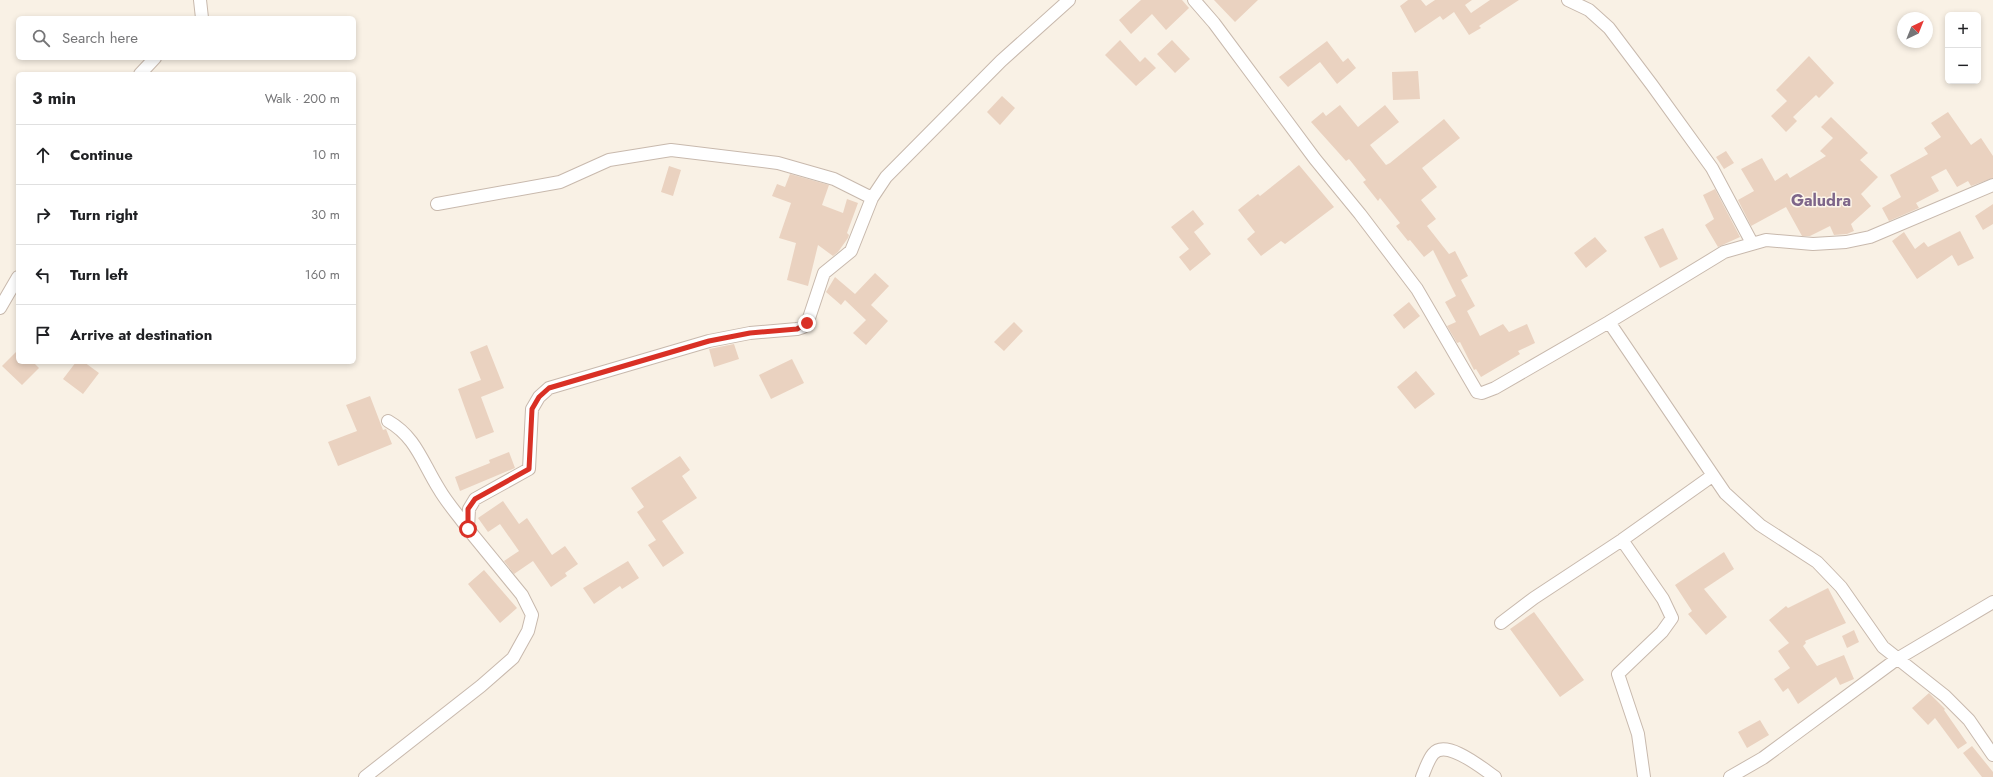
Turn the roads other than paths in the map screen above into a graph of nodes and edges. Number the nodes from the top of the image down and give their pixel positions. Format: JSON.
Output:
{"nodes":[{"id":1,"x":200,"y":0,"type":"edge"},
{"id":2,"x":1069,"y":0,"type":"edge"},
{"id":3,"x":1194,"y":0,"type":"edge"},
{"id":4,"x":1568,"y":0,"type":"edge"},
{"id":5,"x":202,"y":16,"type":"edge"},
{"id":6,"x":153,"y":60,"type":"edge"},
{"id":7,"x":142,"y":72,"type":"edge"},
{"id":8,"x":1993,"y":185,"type":"edge"},
{"id":9,"x":872,"y":198,"type":"junction"},
{"id":10,"x":437,"y":204,"type":"dead end"},
{"id":11,"x":1752,"y":243,"type":"junction"},
{"id":12,"x":16,"y":280,"type":"edge"},
{"id":13,"x":0,"y":308,"type":"edge"},
{"id":14,"x":1610,"y":322,"type":"junction"},
{"id":15,"x":388,"y":421,"type":"dead end"},
{"id":16,"x":1712,"y":476,"type":"junction"},
{"id":17,"x":468,"y":529,"type":"junction"},
{"id":18,"x":1622,"y":540,"type":"junction"},
{"id":19,"x":1993,"y":602,"type":"edge"},
{"id":20,"x":1501,"y":623,"type":"dead end"},
{"id":21,"x":1897,"y":659,"type":"junction"},
{"id":22,"x":1993,"y":755,"type":"edge"},
{"id":23,"x":365,"y":777,"type":"edge"},
{"id":24,"x":1422,"y":777,"type":"edge"},
{"id":25,"x":1496,"y":777,"type":"edge"},
{"id":26,"x":1644,"y":777,"type":"edge"},
{"id":27,"x":1730,"y":777,"type":"edge"}],
"edges":[{"from":1,"to":5,"type":"street"},
{"from":2,"to":9,"type":"street"},
{"from":3,"to":14,"type":"street"},
{"from":4,"to":11,"type":"street"},
{"from":6,"to":7,"type":"street"},
{"from":8,"to":11,"type":"street"},
{"from":9,"to":10,"type":"street"},
{"from":9,"to":17,"type":"street"},
{"from":11,"to":14,"type":"street"},
{"from":12,"to":13,"type":"street"},
{"from":14,"to":16,"type":"street"},
{"from":15,"to":17,"type":"street"},
{"from":16,"to":18,"type":"street"},
{"from":16,"to":21,"type":"street"},
{"from":17,"to":23,"type":"street"},
{"from":18,"to":20,"type":"street"},
{"from":18,"to":26,"type":"street"},
{"from":19,"to":21,"type":"street"},
{"from":21,"to":22,"type":"street"},
{"from":21,"to":27,"type":"street"},
{"from":24,"to":25,"type":"street"}]}
